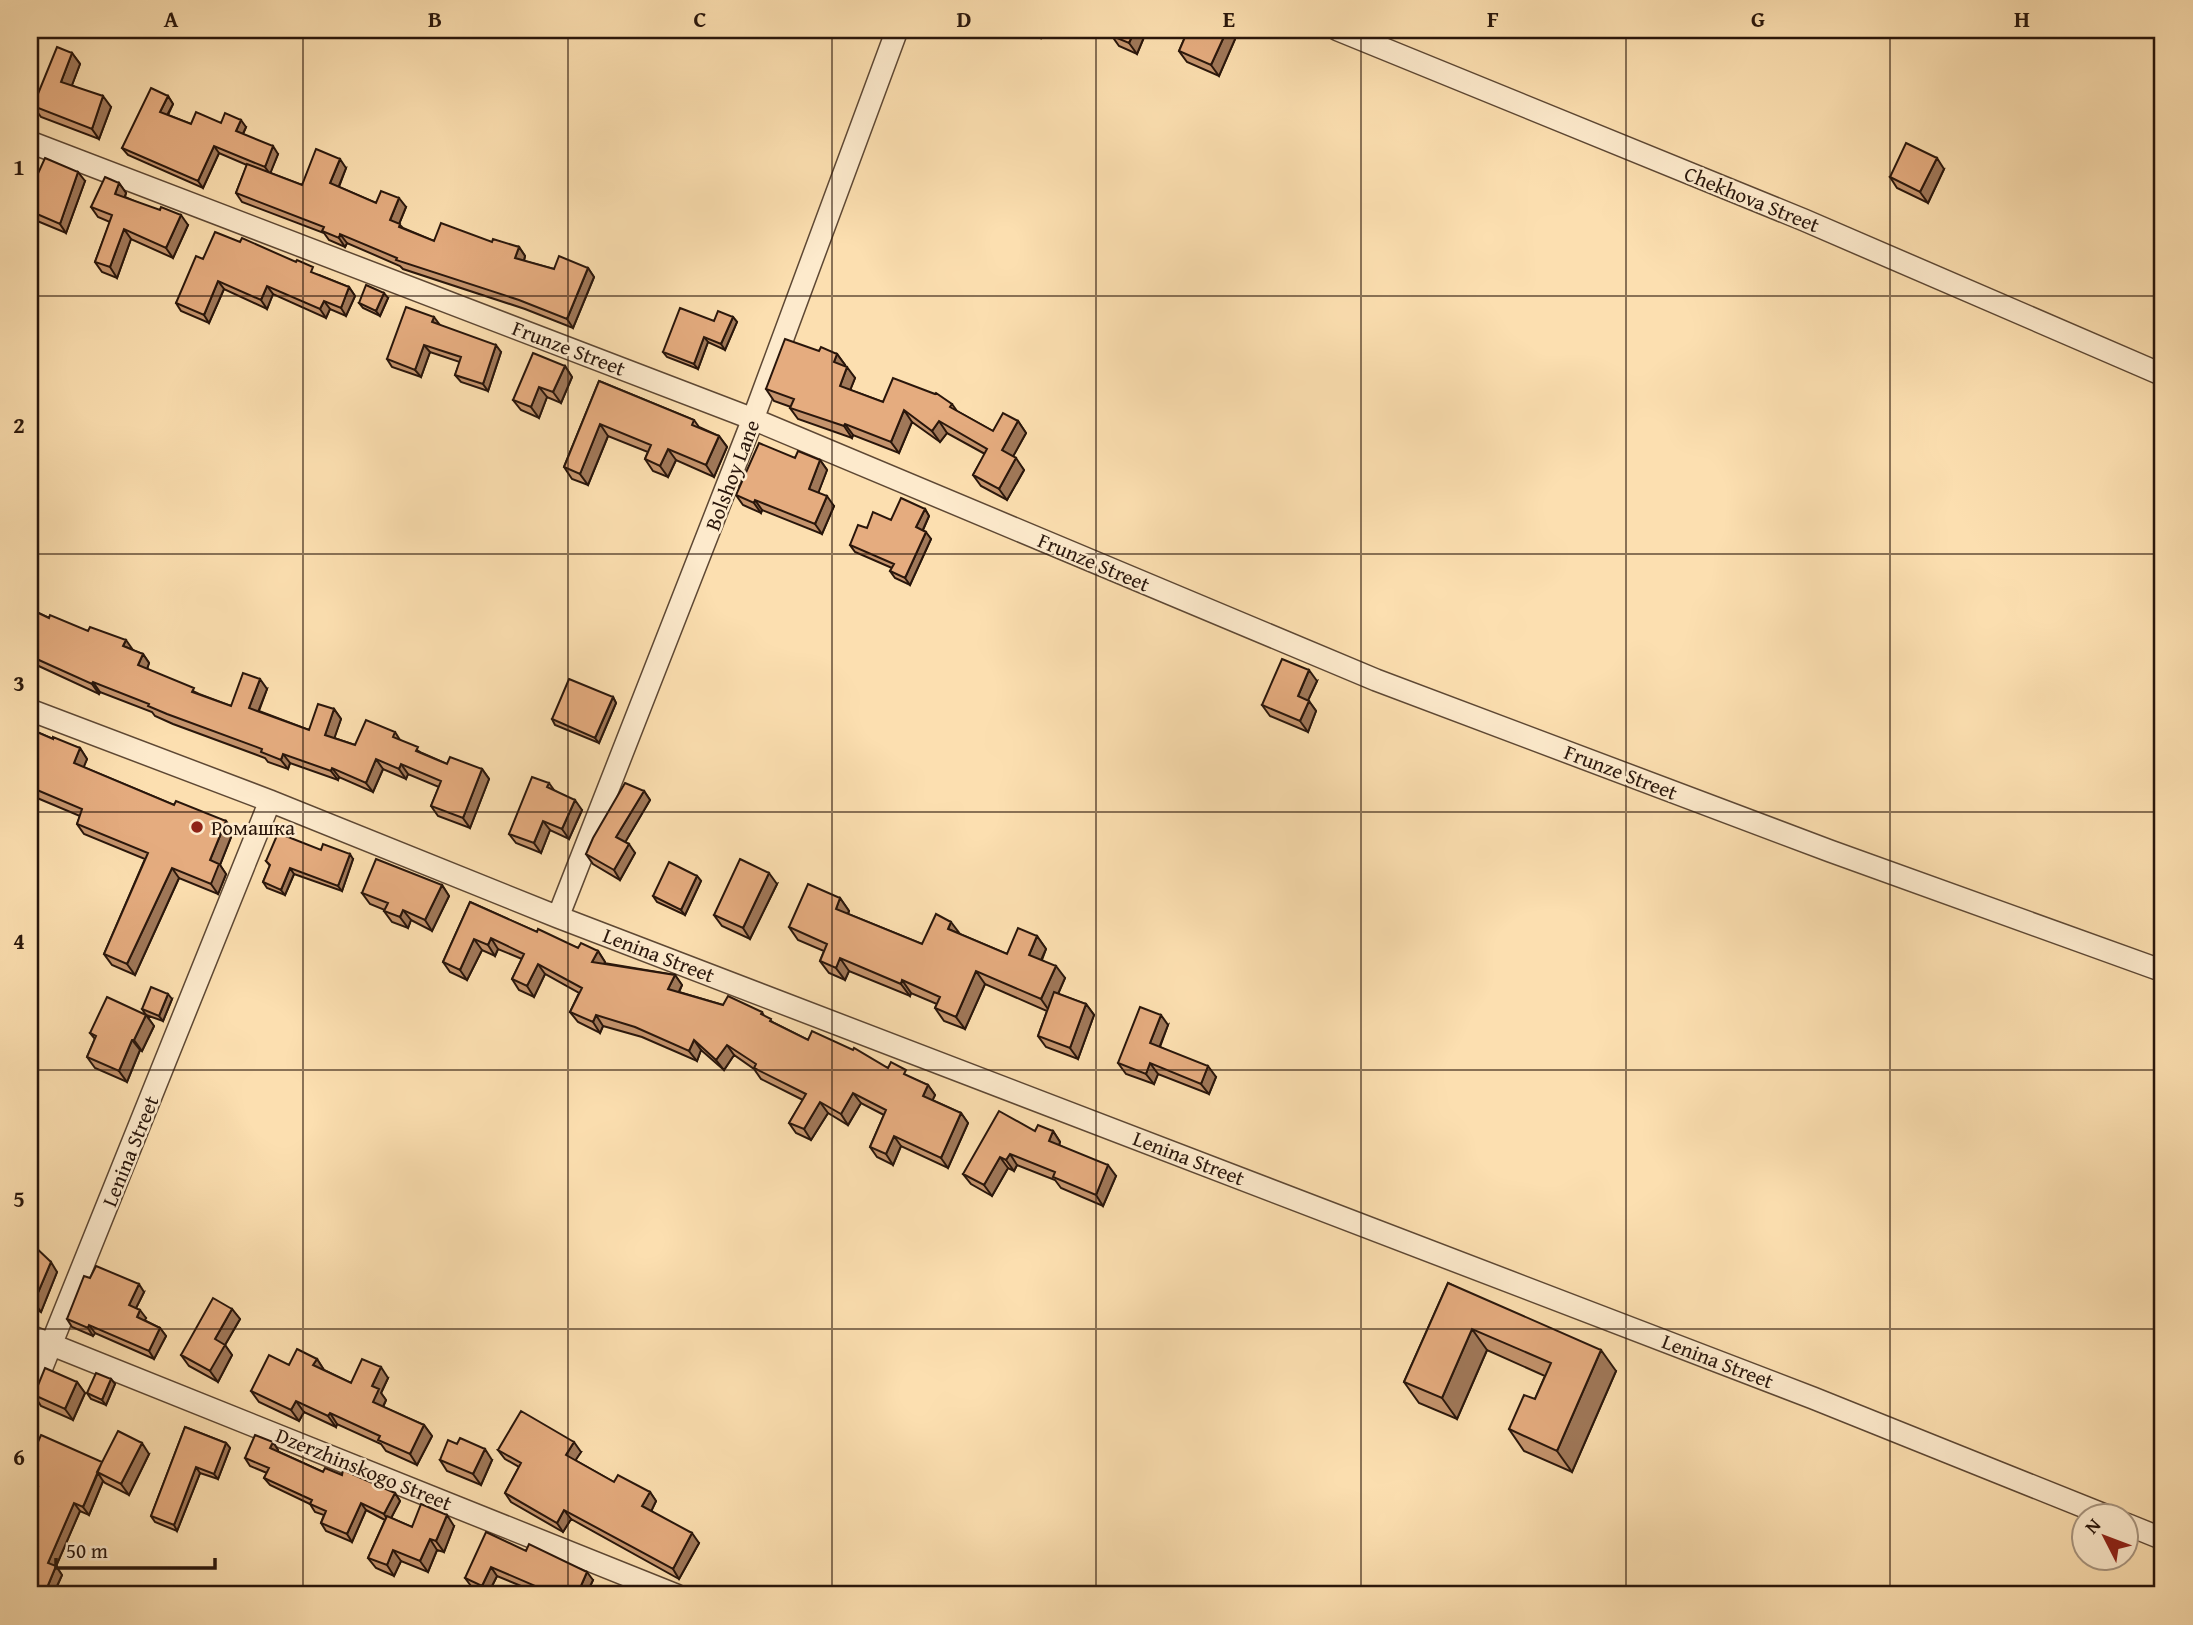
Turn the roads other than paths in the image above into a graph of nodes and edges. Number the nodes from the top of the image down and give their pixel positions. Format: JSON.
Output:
{"nodes":[{"id":1,"x":897,"y":30,"type":"edge"},
{"id":2,"x":1338,"y":30,"type":"edge"},
{"id":3,"x":30,"y":142,"type":"edge"},
{"id":4,"x":2163,"y":375,"type":"edge"},
{"id":5,"x":753,"y":419,"type":"junction"},
{"id":6,"x":30,"y":710,"type":"edge"},
{"id":7,"x":270,"y":801,"type":"junction"},
{"id":8,"x":558,"y":917,"type":"junction"},
{"id":9,"x":2163,"y":971,"type":"edge"},
{"id":10,"x":30,"y":1336,"type":"edge"},
{"id":11,"x":52,"y":1345,"type":"junction"},
{"id":12,"x":30,"y":1397,"type":"edge"},
{"id":13,"x":2070,"y":1502,"type":"edge"},
{"id":14,"x":2140,"y":1530,"type":"edge"},
{"id":15,"x":2163,"y":1539,"type":"edge"},
{"id":16,"x":676,"y":1595,"type":"edge"}],
"edges":[{"from":1,"to":5,"type":"street","name":"Bolshoy Lane"},
{"from":2,"to":4,"type":"street","name":"Chekhova Street"},
{"from":3,"to":5,"type":"street","name":"Frunze Street"},
{"from":5,"to":8,"type":"street","name":"Bolshoy Lane"},
{"from":5,"to":9,"type":"street","name":"Frunze Street"},
{"from":6,"to":7,"type":"street","name":"Lenina Street"},
{"from":7,"to":8,"type":"street","name":"Lenina Street"},
{"from":7,"to":11,"type":"street","name":"Lenina Street"},
{"from":8,"to":13,"type":"street","name":"Lenina Street"},
{"from":10,"to":11,"type":"street","name":"Dzerzhinskogo Street"},
{"from":11,"to":12,"type":"street"},
{"from":11,"to":16,"type":"street","name":"Dzerzhinskogo Street"},
{"from":14,"to":15,"type":"street"}]}
